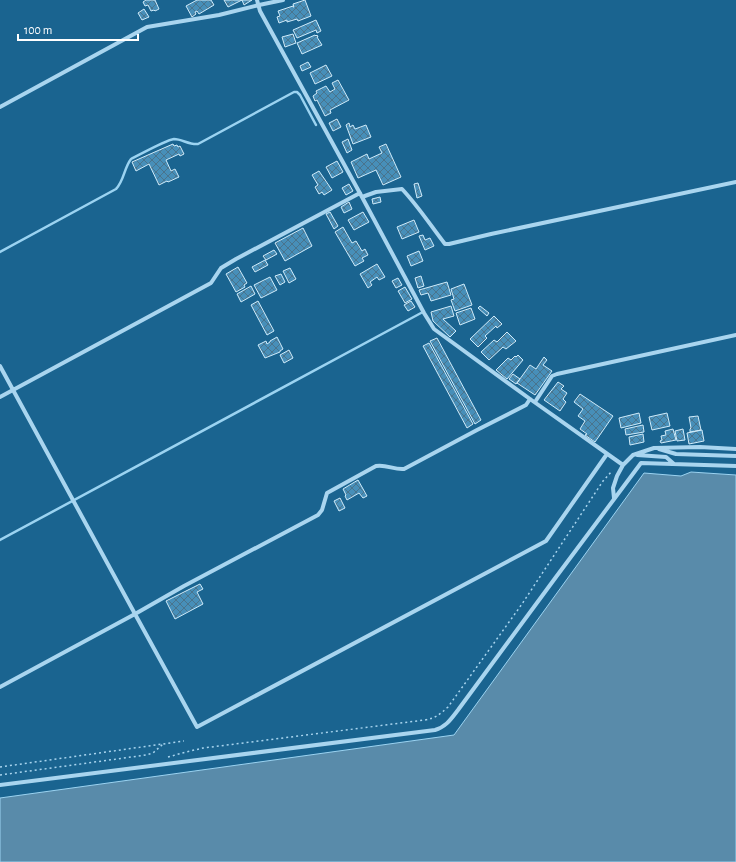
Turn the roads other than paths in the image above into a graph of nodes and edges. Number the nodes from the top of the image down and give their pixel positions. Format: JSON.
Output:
{"nodes":[{"id":1,"x":283,"y":0,"type":"edge"},
{"id":2,"x":258,"y":2,"type":"edge"},
{"id":3,"x":0,"y":107,"type":"edge"},
{"id":4,"x":736,"y":182,"type":"edge"},
{"id":5,"x":361,"y":195,"type":"junction"},
{"id":6,"x":736,"y":335,"type":"edge"},
{"id":7,"x":0,"y":366,"type":"edge"},
{"id":8,"x":13,"y":390,"type":"junction"},
{"id":9,"x":0,"y":397,"type":"edge"},
{"id":10,"x":530,"y":399,"type":"junction"},
{"id":11,"x":534,"y":402,"type":"junction"},
{"id":12,"x":654,"y":448,"type":"junction"},
{"id":13,"x":736,"y":449,"type":"edge"},
{"id":14,"x":607,"y":454,"type":"junction"},
{"id":15,"x":633,"y":455,"type":"junction"},
{"id":16,"x":736,"y":456,"type":"edge"},
{"id":17,"x":674,"y":464,"type":"junction"},
{"id":18,"x":623,"y":465,"type":"junction"},
{"id":19,"x":736,"y":466,"type":"edge"},
{"id":20,"x":614,"y":498,"type":"junction"},
{"id":21,"x":134,"y":614,"type":"junction"},
{"id":22,"x":0,"y":686,"type":"edge"},
{"id":23,"x":0,"y":785,"type":"edge"}],
"edges":[{"from":1,"to":2,"type":"street"},
{"from":2,"to":3,"type":"street"},
{"from":2,"to":5,"type":"street"},
{"from":4,"to":5,"type":"street"},
{"from":5,"to":8,"type":"street"},
{"from":5,"to":10,"type":"street"},
{"from":6,"to":11,"type":"street"},
{"from":7,"to":8,"type":"street"},
{"from":8,"to":9,"type":"street"},
{"from":8,"to":21,"type":"street"},
{"from":10,"to":11,"type":"street"},
{"from":10,"to":21,"type":"street"},
{"from":11,"to":14,"type":"street"},
{"from":12,"to":13,"type":"street"},
{"from":12,"to":15,"type":"street"},
{"from":12,"to":16,"type":"street"},
{"from":14,"to":18,"type":"street"},
{"from":14,"to":21,"type":"street"},
{"from":15,"to":17,"type":"street"},
{"from":15,"to":18,"type":"street"},
{"from":17,"to":19,"type":"street"},
{"from":17,"to":20,"type":"street"},
{"from":18,"to":20,"type":"street"},
{"from":20,"to":23,"type":"street"},
{"from":21,"to":22,"type":"street"}]}
